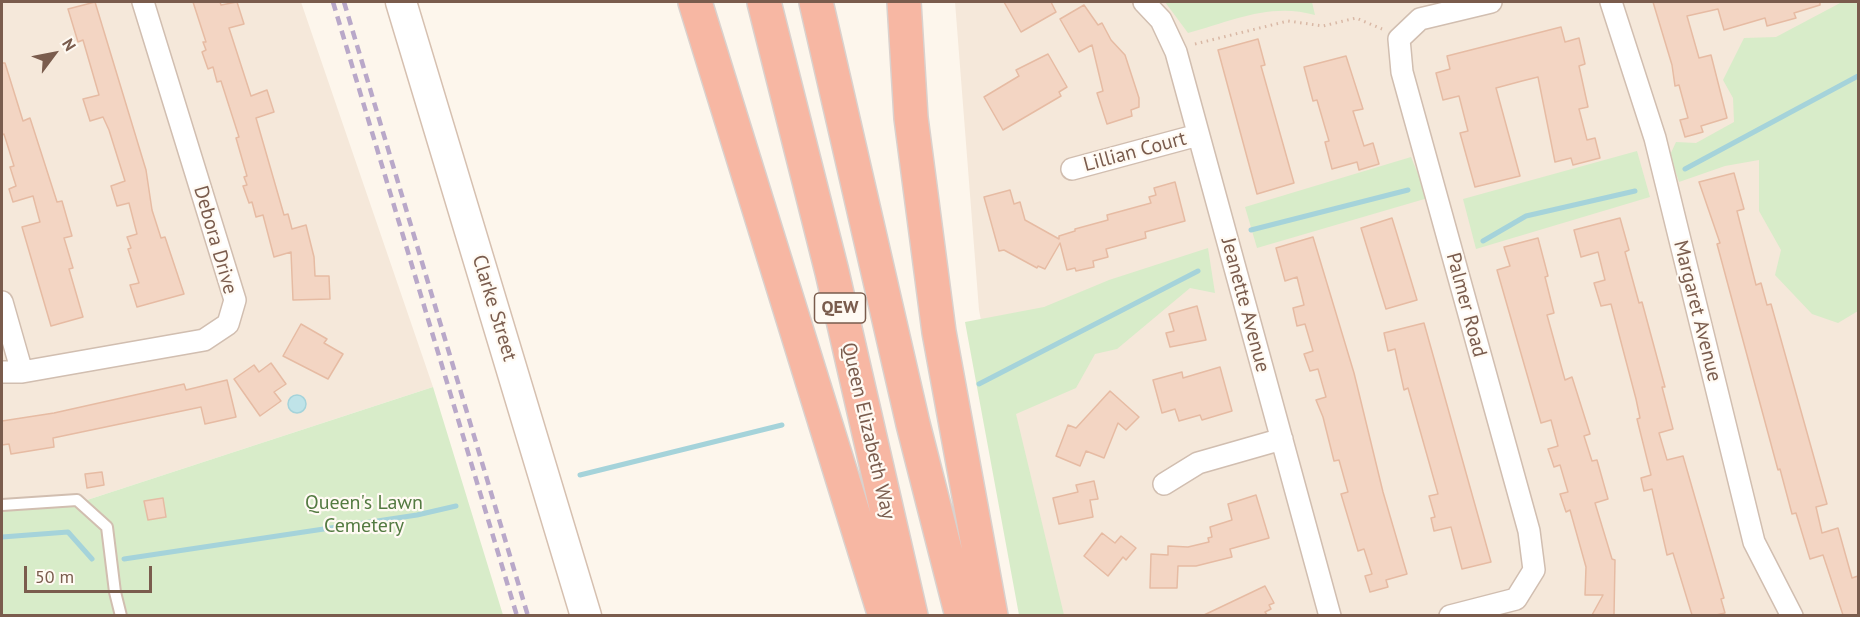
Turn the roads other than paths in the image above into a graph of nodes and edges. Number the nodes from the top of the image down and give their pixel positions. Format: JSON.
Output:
{"nodes":[{"id":1,"x":143,"y":2,"type":"edge"},
{"id":2,"x":401,"y":2,"type":"edge"},
{"id":3,"x":694,"y":2,"type":"edge"},
{"id":4,"x":764,"y":2,"type":"edge"},
{"id":5,"x":816,"y":2,"type":"edge"},
{"id":6,"x":904,"y":2,"type":"edge"},
{"id":7,"x":1144,"y":2,"type":"edge"},
{"id":8,"x":1491,"y":2,"type":"edge"},
{"id":9,"x":1611,"y":2,"type":"edge"},
{"id":10,"x":1198,"y":135,"type":"junction"},
{"id":11,"x":1072,"y":169,"type":"dead end"},
{"id":12,"x":2,"y":302,"type":"edge"},
{"id":13,"x":12,"y":372,"type":"edge"},
{"id":14,"x":1282,"y":439,"type":"junction"},
{"id":15,"x":1164,"y":484,"type":"dead end"},
{"id":16,"x":2,"y":505,"type":"edge"},
{"id":17,"x":121,"y":615,"type":"edge"},
{"id":18,"x":586,"y":615,"type":"edge"},
{"id":19,"x":885,"y":615,"type":"edge"},
{"id":20,"x":911,"y":615,"type":"edge"},
{"id":21,"x":962,"y":615,"type":"edge"},
{"id":22,"x":991,"y":615,"type":"edge"},
{"id":23,"x":1330,"y":615,"type":"edge"},
{"id":24,"x":1450,"y":615,"type":"edge"},
{"id":25,"x":1792,"y":615,"type":"edge"}],
"edges":[{"from":1,"to":13,"type":"street","name":"Debora Drive"},
{"from":2,"to":18,"type":"street","name":"Clarke Street"},
{"from":3,"to":19,"type":"highway"},
{"from":4,"to":20,"type":"highway","name":"Queen Elizabeth Way","number":"QEW"},
{"from":5,"to":21,"type":"highway","number":"QEW"},
{"from":6,"to":22,"type":"highway"},
{"from":7,"to":10,"type":"street","name":"Jeanette Avenue"},
{"from":8,"to":24,"type":"street","name":"Palmer Road"},
{"from":9,"to":25,"type":"street","name":"Margaret Avenue"},
{"from":10,"to":11,"type":"street","name":"Lillian Court"},
{"from":10,"to":14,"type":"street","name":"Jeanette Avenue"},
{"from":12,"to":13,"type":"street"},
{"from":14,"to":15,"type":"street"},
{"from":14,"to":23,"type":"street","name":"Jeanette Avenue"},
{"from":16,"to":17,"type":"lane"}]}
